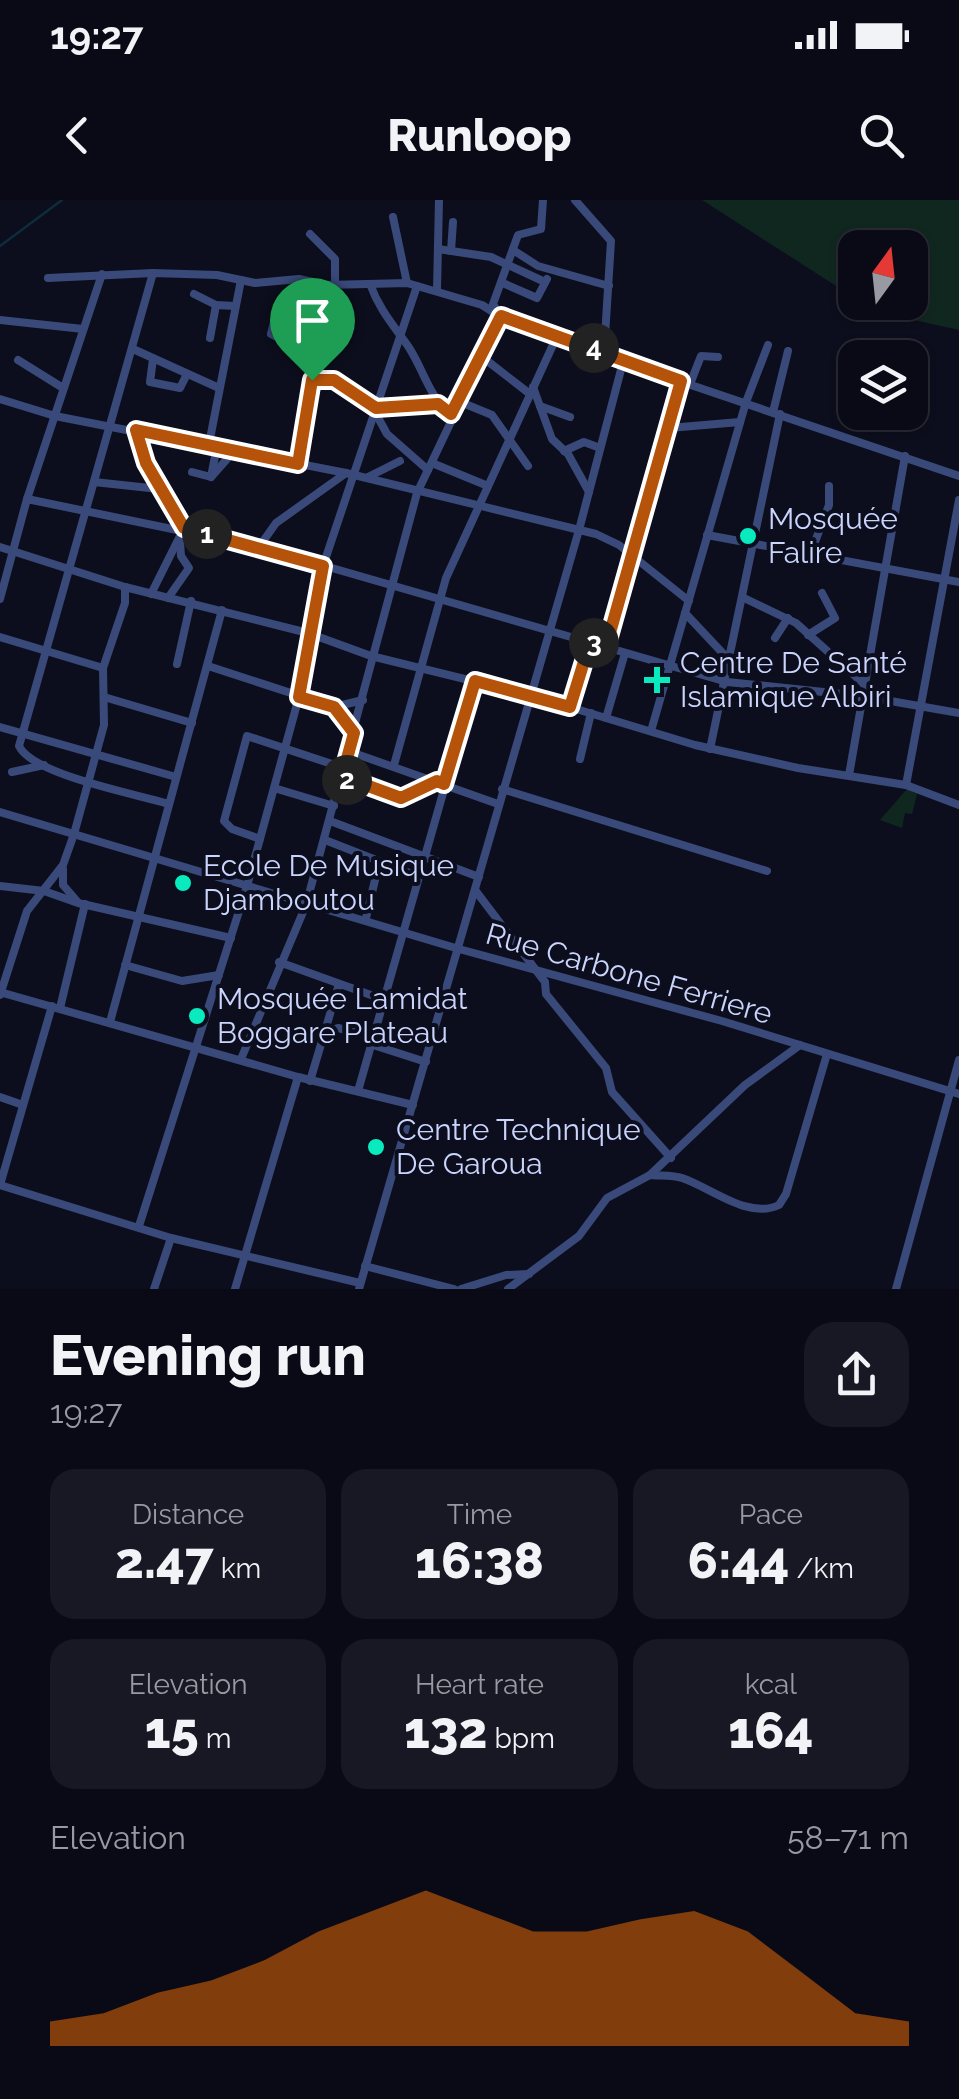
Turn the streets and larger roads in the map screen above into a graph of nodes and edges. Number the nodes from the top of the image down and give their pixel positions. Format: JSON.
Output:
{"nodes":[{"id":1,"x":438,"y":200,"type":"edge"},
{"id":2,"x":543,"y":200,"type":"edge"},
{"id":3,"x":574,"y":200,"type":"edge"},
{"id":4,"x":393,"y":217,"type":"dead end"},
{"id":5,"x":453,"y":222,"type":"dead end"},
{"id":6,"x":310,"y":234,"type":"dead end"},
{"id":7,"x":438,"y":250,"type":"junction"},
{"id":8,"x":512,"y":250,"type":"junction"},
{"id":9,"x":451,"y":251,"type":"junction"},
{"id":10,"x":491,"y":257,"type":"junction"},
{"id":11,"x":507,"y":264,"type":"junction"},
{"id":12,"x":552,"y":271,"type":"junction"},
{"id":13,"x":154,"y":273,"type":"junction"},
{"id":14,"x":102,"y":274,"type":"junction"},
{"id":15,"x":48,"y":278,"type":"dead end"},
{"id":16,"x":241,"y":280,"type":"junction"},
{"id":17,"x":545,"y":282,"type":"junction"},
{"id":18,"x":502,"y":283,"type":"junction"},
{"id":19,"x":370,"y":284,"type":"junction"},
{"id":20,"x":412,"y":284,"type":"junction"},
{"id":21,"x":335,"y":286,"type":"junction"},
{"id":22,"x":608,"y":286,"type":"junction"},
{"id":23,"x":437,"y":290,"type":"junction"},
{"id":24,"x":194,"y":294,"type":"dead end"},
{"id":25,"x":216,"y":304,"type":"junction"},
{"id":26,"x":235,"y":306,"type":"junction"},
{"id":27,"x":501,"y":316,"type":"junction"},
{"id":28,"x":0,"y":320,"type":"edge"},
{"id":29,"x":274,"y":322,"type":"dead end"},
{"id":30,"x":84,"y":329,"type":"junction"},
{"id":31,"x":400,"y":336,"type":"junction"},
{"id":32,"x":557,"y":336,"type":"junction"},
{"id":33,"x":210,"y":338,"type":"dead end"},
{"id":34,"x":768,"y":345,"type":"dead end"},
{"id":35,"x":133,"y":350,"type":"junction"},
{"id":36,"x":788,"y":351,"type":"dead end"},
{"id":37,"x":604,"y":352,"type":"junction"},
{"id":38,"x":480,"y":356,"type":"junction"},
{"id":39,"x":718,"y":357,"type":"dead end"},
{"id":40,"x":316,"y":358,"type":"junction"},
{"id":41,"x":153,"y":359,"type":"junction"},
{"id":42,"x":18,"y":360,"type":"dead end"},
{"id":43,"x":622,"y":362,"type":"junction"},
{"id":44,"x":187,"y":374,"type":"junction"},
{"id":45,"x":312,"y":380,"type":"junction"},
{"id":46,"x":686,"y":382,"type":"junction"},
{"id":47,"x":63,"y":388,"type":"junction"},
{"id":48,"x":219,"y":388,"type":"junction"},
{"id":49,"x":531,"y":391,"type":"junction"},
{"id":50,"x":0,"y":399,"type":"edge"},
{"id":51,"x":458,"y":402,"type":"junction"},
{"id":52,"x":746,"y":402,"type":"junction"},
{"id":53,"x":438,"y":404,"type":"junction"},
{"id":54,"x":540,"y":406,"type":"junction"},
{"id":55,"x":375,"y":410,"type":"junction"},
{"id":56,"x":776,"y":413,"type":"junction"},
{"id":57,"x":451,"y":414,"type":"junction"},
{"id":58,"x":55,"y":416,"type":"junction"},
{"id":59,"x":570,"y":417,"type":"dead end"},
{"id":60,"x":740,"y":422,"type":"junction"},
{"id":61,"x":111,"y":425,"type":"junction"},
{"id":62,"x":669,"y":428,"type":"junction"},
{"id":63,"x":136,"y":430,"type":"junction"},
{"id":64,"x":509,"y":440,"type":"junction"},
{"id":65,"x":213,"y":445,"type":"junction"},
{"id":66,"x":600,"y":448,"type":"junction"},
{"id":67,"x":564,"y":451,"type":"junction"},
{"id":68,"x":905,"y":456,"type":"junction"},
{"id":69,"x":227,"y":459,"type":"dead end"},
{"id":70,"x":400,"y":461,"type":"dead end"},
{"id":71,"x":298,"y":464,"type":"junction"},
{"id":72,"x":528,"y":466,"type":"dead end"},
{"id":73,"x":430,"y":467,"type":"junction"},
{"id":74,"x":192,"y":472,"type":"dead end"},
{"id":75,"x":350,"y":474,"type":"junction"},
{"id":76,"x":959,"y":476,"type":"edge"},
{"id":77,"x":210,"y":477,"type":"junction"},
{"id":78,"x":367,"y":478,"type":"junction"},
{"id":79,"x":94,"y":482,"type":"junction"},
{"id":80,"x":488,"y":486,"type":"junction"},
{"id":81,"x":829,"y":486,"type":"dead end"},
{"id":82,"x":160,"y":489,"type":"junction"},
{"id":83,"x":588,"y":492,"type":"junction"},
{"id":84,"x":418,"y":493,"type":"junction"},
{"id":85,"x":27,"y":499,"type":"junction"},
{"id":86,"x":959,"y":500,"type":"edge"},
{"id":87,"x":476,"y":506,"type":"junction"},
{"id":88,"x":84,"y":513,"type":"junction"},
{"id":89,"x":184,"y":528,"type":"junction"},
{"id":90,"x":578,"y":530,"type":"junction"},
{"id":91,"x":707,"y":535,"type":"junction"},
{"id":92,"x":180,"y":542,"type":"junction"},
{"id":93,"x":753,"y":544,"type":"junction"},
{"id":94,"x":0,"y":546,"type":"edge"},
{"id":95,"x":258,"y":547,"type":"junction"},
{"id":96,"x":16,"y":551,"type":"junction"},
{"id":97,"x":810,"y":555,"type":"junction"},
{"id":98,"x":633,"y":556,"type":"junction"},
{"id":99,"x":323,"y":566,"type":"junction"},
{"id":100,"x":70,"y":568,"type":"junction"},
{"id":101,"x":886,"y":569,"type":"junction"},
{"id":102,"x":942,"y":578,"type":"junction"},
{"id":103,"x":959,"y":582,"type":"edge"},
{"id":104,"x":124,"y":587,"type":"junction"},
{"id":105,"x":392,"y":587,"type":"junction"},
{"id":106,"x":822,"y":593,"type":"dead end"},
{"id":107,"x":151,"y":594,"type":"junction"},
{"id":108,"x":168,"y":598,"type":"junction"},
{"id":109,"x":744,"y":598,"type":"junction"},
{"id":110,"x":0,"y":599,"type":"edge"},
{"id":111,"x":439,"y":599,"type":"junction"},
{"id":112,"x":191,"y":601,"type":"junction"},
{"id":113,"x":689,"y":601,"type":"junction"},
{"id":114,"x":222,"y":610,"type":"junction"},
{"id":115,"x":686,"y":614,"type":"junction"},
{"id":116,"x":788,"y":618,"type":"junction"},
{"id":117,"x":548,"y":629,"type":"junction"},
{"id":118,"x":308,"y":634,"type":"junction"},
{"id":119,"x":808,"y":635,"type":"junction"},
{"id":120,"x":0,"y":637,"type":"edge"},
{"id":121,"x":775,"y":638,"type":"dead end"},
{"id":122,"x":590,"y":642,"type":"junction"},
{"id":123,"x":606,"y":647,"type":"junction"},
{"id":124,"x":45,"y":652,"type":"junction"},
{"id":125,"x":625,"y":653,"type":"junction"},
{"id":126,"x":371,"y":656,"type":"junction"},
{"id":127,"x":731,"y":662,"type":"junction"},
{"id":128,"x":176,"y":664,"type":"dead end"},
{"id":129,"x":208,"y":666,"type":"junction"},
{"id":130,"x":670,"y":667,"type":"junction"},
{"id":131,"x":103,"y":668,"type":"junction"},
{"id":132,"x":423,"y":668,"type":"junction"},
{"id":133,"x":475,"y":681,"type":"junction"},
{"id":134,"x":727,"y":682,"type":"junction"},
{"id":135,"x":864,"y":684,"type":"junction"},
{"id":136,"x":530,"y":695,"type":"junction"},
{"id":137,"x":862,"y":696,"type":"junction"},
{"id":138,"x":104,"y":697,"type":"junction"},
{"id":139,"x":299,"y":697,"type":"junction"},
{"id":140,"x":362,"y":700,"type":"junction"},
{"id":141,"x":334,"y":707,"type":"junction"},
{"id":142,"x":570,"y":707,"type":"junction"},
{"id":143,"x":922,"y":707,"type":"junction"},
{"id":144,"x":591,"y":713,"type":"junction"},
{"id":145,"x":959,"y":713,"type":"edge"},
{"id":146,"x":606,"y":718,"type":"junction"},
{"id":147,"x":192,"y":723,"type":"junction"},
{"id":148,"x":0,"y":727,"type":"edge"},
{"id":149,"x":651,"y":731,"type":"junction"},
{"id":150,"x":354,"y":733,"type":"junction"},
{"id":151,"x":22,"y":734,"type":"junction"},
{"id":152,"x":284,"y":748,"type":"junction"},
{"id":153,"x":710,"y":749,"type":"junction"},
{"id":154,"x":348,"y":751,"type":"junction"},
{"id":155,"x":96,"y":754,"type":"junction"},
{"id":156,"x":580,"y":759,"type":"dead end"},
{"id":157,"x":44,"y":765,"type":"junction"},
{"id":158,"x":394,"y":766,"type":"junction"},
{"id":159,"x":344,"y":768,"type":"junction"},
{"id":160,"x":12,"y":772,"type":"dead end"},
{"id":161,"x":849,"y":775,"type":"junction"},
{"id":162,"x":176,"y":777,"type":"junction"},
{"id":163,"x":88,"y":781,"type":"junction"},
{"id":164,"x":441,"y":782,"type":"junction"},
{"id":165,"x":340,"y":784,"type":"junction"},
{"id":166,"x":906,"y":784,"type":"junction"},
{"id":167,"x":274,"y":788,"type":"junction"},
{"id":168,"x":502,"y":789,"type":"junction"},
{"id":169,"x":169,"y":804,"type":"junction"},
{"id":170,"x":498,"y":804,"type":"junction"},
{"id":171,"x":959,"y":805,"type":"edge"},
{"id":172,"x":334,"y":806,"type":"junction"},
{"id":173,"x":0,"y":812,"type":"edge"},
{"id":174,"x":330,"y":821,"type":"junction"},
{"id":175,"x":74,"y":834,"type":"junction"},
{"id":176,"x":260,"y":839,"type":"junction"},
{"id":177,"x":325,"y":840,"type":"junction"},
{"id":178,"x":423,"y":856,"type":"junction"},
{"id":179,"x":154,"y":858,"type":"junction"},
{"id":180,"x":378,"y":863,"type":"junction"},
{"id":181,"x":63,"y":864,"type":"junction"},
{"id":182,"x":767,"y":871,"type":"dead end"},
{"id":183,"x":417,"y":876,"type":"junction"},
{"id":184,"x":479,"y":877,"type":"junction"},
{"id":185,"x":0,"y":886,"type":"edge"},
{"id":186,"x":247,"y":886,"type":"junction"},
{"id":187,"x":44,"y":890,"type":"junction"},
{"id":188,"x":475,"y":890,"type":"junction"},
{"id":189,"x":81,"y":903,"type":"junction"},
{"id":190,"x":306,"y":905,"type":"junction"},
{"id":191,"x":139,"y":914,"type":"junction"},
{"id":192,"x":366,"y":918,"type":"junction"},
{"id":193,"x":401,"y":931,"type":"junction"},
{"id":194,"x":231,"y":938,"type":"junction"},
{"id":195,"x":459,"y":950,"type":"junction"},
{"id":196,"x":279,"y":962,"type":"junction"},
{"id":197,"x":125,"y":966,"type":"junction"},
{"id":198,"x":536,"y":971,"type":"junction"},
{"id":199,"x":220,"y":974,"type":"junction"},
{"id":200,"x":339,"y":984,"type":"junction"},
{"id":201,"x":0,"y":994,"type":"edge"},
{"id":202,"x":382,"y":999,"type":"junction"},
{"id":203,"x":56,"y":1007,"type":"junction"},
{"id":204,"x":331,"y":1013,"type":"junction"},
{"id":205,"x":110,"y":1022,"type":"junction"},
{"id":206,"x":338,"y":1028,"type":"junction"},
{"id":207,"x":324,"y":1034,"type":"junction"},
{"id":208,"x":371,"y":1040,"type":"junction"},
{"id":209,"x":800,"y":1045,"type":"junction"},
{"id":210,"x":195,"y":1048,"type":"junction"},
{"id":211,"x":827,"y":1054,"type":"junction"},
{"id":212,"x":241,"y":1059,"type":"junction"},
{"id":213,"x":959,"y":1060,"type":"edge"},
{"id":214,"x":426,"y":1062,"type":"junction"},
{"id":215,"x":298,"y":1078,"type":"junction"},
{"id":216,"x":310,"y":1081,"type":"junction"},
{"id":217,"x":358,"y":1091,"type":"junction"},
{"id":218,"x":954,"y":1093,"type":"edge"},
{"id":219,"x":0,"y":1098,"type":"edge"},
{"id":220,"x":23,"y":1104,"type":"junction"},
{"id":221,"x":412,"y":1105,"type":"junction"},
{"id":222,"x":674,"y":1155,"type":"junction"},
{"id":223,"x":3,"y":1160,"type":"edge"},
{"id":224,"x":650,"y":1175,"type":"junction"},
{"id":225,"x":683,"y":1178,"type":"junction"},
{"id":226,"x":0,"y":1185,"type":"edge"},
{"id":227,"x":138,"y":1226,"type":"junction"},
{"id":228,"x":170,"y":1238,"type":"junction"},
{"id":229,"x":246,"y":1255,"type":"junction"},
{"id":230,"x":365,"y":1266,"type":"junction"},
{"id":231,"x":533,"y":1274,"type":"junction"},
{"id":232,"x":359,"y":1286,"type":"edge"},
{"id":233,"x":154,"y":1289,"type":"edge"},
{"id":234,"x":235,"y":1289,"type":"edge"},
{"id":235,"x":454,"y":1289,"type":"edge"},
{"id":236,"x":461,"y":1289,"type":"edge"},
{"id":237,"x":508,"y":1289,"type":"edge"},
{"id":238,"x":896,"y":1289,"type":"edge"}],
"edges":[{"from":1,"to":7,"type":"street"},
{"from":2,"to":8,"type":"street"},
{"from":3,"to":22,"type":"street"},
{"from":4,"to":20,"type":"street"},
{"from":5,"to":9,"type":"street"},
{"from":6,"to":21,"type":"street"},
{"from":7,"to":9,"type":"street"},
{"from":7,"to":23,"type":"street"},
{"from":8,"to":11,"type":"street"},
{"from":8,"to":12,"type":"street"},
{"from":9,"to":10,"type":"street"},
{"from":10,"to":11,"type":"street"},
{"from":10,"to":18,"type":"street"},
{"from":11,"to":17,"type":"street"},
{"from":11,"to":18,"type":"street"},
{"from":12,"to":17,"type":"street"},
{"from":12,"to":22,"type":"street"},
{"from":13,"to":14,"type":"street"},
{"from":13,"to":16,"type":"street"},
{"from":13,"to":35,"type":"street"},
{"from":14,"to":15,"type":"street"},
{"from":14,"to":30,"type":"street"},
{"from":16,"to":21,"type":"street"},
{"from":16,"to":26,"type":"street"},
{"from":17,"to":18,"type":"street"},
{"from":18,"to":27,"type":"street"},
{"from":19,"to":20,"type":"street"},
{"from":19,"to":21,"type":"street"},
{"from":19,"to":31,"type":"street"},
{"from":20,"to":23,"type":"street"},
{"from":20,"to":31,"type":"street"},
{"from":21,"to":40,"type":"street"},
{"from":22,"to":37,"type":"street"},
{"from":23,"to":27,"type":"street"},
{"from":24,"to":25,"type":"street"},
{"from":25,"to":26,"type":"street"},
{"from":25,"to":33,"type":"street"},
{"from":26,"to":48,"type":"street"},
{"from":27,"to":32,"type":"street"},
{"from":27,"to":38,"type":"street"},
{"from":28,"to":30,"type":"street"},
{"from":29,"to":40,"type":"street"},
{"from":30,"to":47,"type":"street"},
{"from":31,"to":53,"type":"street"},
{"from":31,"to":55,"type":"street"},
{"from":32,"to":37,"type":"street"},
{"from":32,"to":49,"type":"street"},
{"from":34,"to":52,"type":"street"},
{"from":35,"to":41,"type":"street"},
{"from":35,"to":61,"type":"street"},
{"from":36,"to":56,"type":"street"},
{"from":37,"to":43,"type":"street"},
{"from":38,"to":49,"type":"street"},
{"from":38,"to":51,"type":"street"},
{"from":39,"to":46,"type":"street"},
{"from":40,"to":45,"type":"street"},
{"from":41,"to":44,"type":"street"},
{"from":41,"to":44,"type":"street"},
{"from":42,"to":47,"type":"street"},
{"from":43,"to":46,"type":"street"},
{"from":43,"to":66,"type":"street"},
{"from":44,"to":48,"type":"street"},
{"from":45,"to":55,"type":"street"},
{"from":45,"to":71,"type":"street"},
{"from":46,"to":52,"type":"street"},
{"from":46,"to":62,"type":"street"},
{"from":47,"to":58,"type":"street"},
{"from":48,"to":65,"type":"street"},
{"from":49,"to":54,"type":"street"},
{"from":49,"to":64,"type":"street"},
{"from":50,"to":58,"type":"street"},
{"from":51,"to":57,"type":"street"},
{"from":51,"to":64,"type":"street"},
{"from":52,"to":56,"type":"street"},
{"from":52,"to":60,"type":"street"},
{"from":53,"to":55,"type":"street"},
{"from":53,"to":57,"type":"street"},
{"from":54,"to":59,"type":"street"},
{"from":54,"to":67,"type":"street"},
{"from":55,"to":73,"type":"street"},
{"from":55,"to":75,"type":"street"},
{"from":56,"to":68,"type":"street"},
{"from":56,"to":93,"type":"street"},
{"from":57,"to":73,"type":"street"},
{"from":58,"to":61,"type":"street"},
{"from":58,"to":85,"type":"street"},
{"from":60,"to":62,"type":"street"},
{"from":60,"to":91,"type":"street"},
{"from":61,"to":63,"type":"street"},
{"from":61,"to":79,"type":"street"},
{"from":62,"to":98,"type":"street"},
{"from":63,"to":65,"type":"street"},
{"from":63,"to":82,"type":"street"},
{"from":64,"to":72,"type":"street"},
{"from":64,"to":80,"type":"street"},
{"from":65,"to":71,"type":"street"},
{"from":65,"to":77,"type":"street"},
{"from":66,"to":67,"type":"street"},
{"from":66,"to":83,"type":"street"},
{"from":67,"to":83,"type":"street"},
{"from":68,"to":76,"type":"street"},
{"from":68,"to":101,"type":"street"},
{"from":69,"to":77,"type":"street"},
{"from":70,"to":78,"type":"street"},
{"from":71,"to":75,"type":"street"},
{"from":73,"to":80,"type":"street"},
{"from":73,"to":84,"type":"street"},
{"from":74,"to":77,"type":"street"},
{"from":75,"to":78,"type":"street"},
{"from":75,"to":95,"type":"street"},
{"from":75,"to":99,"type":"street"},
{"from":78,"to":84,"type":"street"},
{"from":79,"to":82,"type":"street"},
{"from":79,"to":88,"type":"street"},
{"from":80,"to":87,"type":"street"},
{"from":81,"to":97,"type":"street"},
{"from":82,"to":89,"type":"street"},
{"from":83,"to":90,"type":"street"},
{"from":84,"to":87,"type":"street"},
{"from":84,"to":105,"type":"street"},
{"from":85,"to":88,"type":"street"},
{"from":85,"to":96,"type":"street"},
{"from":86,"to":102,"type":"street"},
{"from":87,"to":90,"type":"street"},
{"from":87,"to":111,"type":"street"},
{"from":88,"to":89,"type":"street"},
{"from":88,"to":100,"type":"street"},
{"from":89,"to":92,"type":"street"},
{"from":89,"to":95,"type":"street"},
{"from":90,"to":98,"type":"street"},
{"from":90,"to":117,"type":"street"},
{"from":91,"to":93,"type":"street"},
{"from":91,"to":113,"type":"street"},
{"from":92,"to":107,"type":"street"},
{"from":92,"to":108,"type":"street"},
{"from":93,"to":97,"type":"street"},
{"from":93,"to":109,"type":"street"},
{"from":94,"to":96,"type":"street"},
{"from":95,"to":99,"type":"street"},
{"from":96,"to":100,"type":"street"},
{"from":96,"to":110,"type":"street"},
{"from":97,"to":101,"type":"street"},
{"from":98,"to":113,"type":"street"},
{"from":98,"to":123,"type":"street"},
{"from":99,"to":105,"type":"street"},
{"from":99,"to":118,"type":"street"},
{"from":100,"to":104,"type":"street"},
{"from":100,"to":124,"type":"street"},
{"from":101,"to":102,"type":"street"},
{"from":101,"to":135,"type":"street"},
{"from":102,"to":103,"type":"street"},
{"from":102,"to":143,"type":"street"},
{"from":104,"to":107,"type":"street"},
{"from":104,"to":131,"type":"street"},
{"from":105,"to":111,"type":"street"},
{"from":105,"to":126,"type":"street"},
{"from":106,"to":119,"type":"street"},
{"from":107,"to":108,"type":"street"},
{"from":108,"to":112,"type":"street"},
{"from":109,"to":116,"type":"street"},
{"from":109,"to":127,"type":"street"},
{"from":111,"to":117,"type":"street"},
{"from":111,"to":132,"type":"street"},
{"from":112,"to":114,"type":"street"},
{"from":112,"to":128,"type":"street"},
{"from":113,"to":115,"type":"street"},
{"from":114,"to":118,"type":"street"},
{"from":114,"to":129,"type":"street"},
{"from":115,"to":127,"type":"street"},
{"from":115,"to":130,"type":"street"},
{"from":116,"to":119,"type":"street"},
{"from":116,"to":121,"type":"street"},
{"from":117,"to":122,"type":"street"},
{"from":117,"to":136,"type":"street"},
{"from":118,"to":126,"type":"street"},
{"from":118,"to":139,"type":"street"},
{"from":119,"to":135,"type":"street"},
{"from":120,"to":124,"type":"street"},
{"from":122,"to":123,"type":"street"},
{"from":122,"to":142,"type":"street"},
{"from":123,"to":125,"type":"street"},
{"from":124,"to":131,"type":"street"},
{"from":124,"to":151,"type":"street"},
{"from":125,"to":130,"type":"street"},
{"from":125,"to":146,"type":"street"},
{"from":126,"to":132,"type":"street"},
{"from":126,"to":140,"type":"street"},
{"from":127,"to":134,"type":"street"},
{"from":129,"to":139,"type":"street"},
{"from":129,"to":147,"type":"street"},
{"from":130,"to":134,"type":"street"},
{"from":130,"to":149,"type":"street"},
{"from":131,"to":138,"type":"street"},
{"from":132,"to":133,"type":"street"},
{"from":132,"to":158,"type":"street"},
{"from":133,"to":136,"type":"street"},
{"from":133,"to":164,"type":"street"},
{"from":134,"to":137,"type":"street"},
{"from":134,"to":153,"type":"street"},
{"from":135,"to":137,"type":"street"},
{"from":136,"to":142,"type":"street"},
{"from":136,"to":168,"type":"street"},
{"from":137,"to":143,"type":"street"},
{"from":137,"to":161,"type":"street"},
{"from":138,"to":147,"type":"street"},
{"from":138,"to":155,"type":"street"},
{"from":139,"to":141,"type":"street"},
{"from":139,"to":152,"type":"street"},
{"from":140,"to":141,"type":"street"},
{"from":140,"to":150,"type":"street"},
{"from":141,"to":150,"type":"street"},
{"from":142,"to":144,"type":"street"},
{"from":143,"to":145,"type":"street"},
{"from":143,"to":166,"type":"street"},
{"from":144,"to":146,"type":"street"},
{"from":144,"to":156,"type":"street"},
{"from":146,"to":149,"type":"street"},
{"from":147,"to":162,"type":"street"},
{"from":148,"to":151,"type":"street"},
{"from":149,"to":153,"type":"street"},
{"from":150,"to":154,"type":"street"},
{"from":151,"to":155,"type":"street"},
{"from":151,"to":157,"type":"street"},
{"from":152,"to":159,"type":"street"},
{"from":152,"to":167,"type":"street"},
{"from":152,"to":176,"type":"street"},
{"from":153,"to":161,"type":"street"},
{"from":154,"to":158,"type":"street"},
{"from":154,"to":159,"type":"street"},
{"from":155,"to":162,"type":"street"},
{"from":155,"to":163,"type":"street"},
{"from":157,"to":160,"type":"street"},
{"from":157,"to":163,"type":"street"},
{"from":158,"to":164,"type":"street"},
{"from":159,"to":165,"type":"street"},
{"from":161,"to":166,"type":"street"},
{"from":162,"to":169,"type":"street"},
{"from":163,"to":169,"type":"street"},
{"from":163,"to":175,"type":"street"},
{"from":164,"to":165,"type":"street"},
{"from":164,"to":170,"type":"street"},
{"from":164,"to":178,"type":"street"},
{"from":165,"to":172,"type":"street"},
{"from":166,"to":171,"type":"street"},
{"from":167,"to":172,"type":"street"},
{"from":167,"to":176,"type":"street"},
{"from":168,"to":170,"type":"street"},
{"from":168,"to":182,"type":"street"},
{"from":169,"to":179,"type":"street"},
{"from":170,"to":184,"type":"street"},
{"from":172,"to":174,"type":"street"},
{"from":173,"to":175,"type":"street","name":"Rue Carbone Ferriere"},
{"from":174,"to":177,"type":"street"},
{"from":174,"to":178,"type":"street"},
{"from":175,"to":179,"type":"street","name":"Rue Carbone Ferriere"},
{"from":175,"to":181,"type":"street"},
{"from":176,"to":186,"type":"street"},
{"from":177,"to":180,"type":"street"},
{"from":177,"to":190,"type":"street"},
{"from":178,"to":183,"type":"street"},
{"from":178,"to":184,"type":"street"},
{"from":179,"to":186,"type":"street","name":"Rue Carbone Ferriere"},
{"from":179,"to":191,"type":"street"},
{"from":180,"to":183,"type":"street"},
{"from":180,"to":192,"type":"street"},
{"from":181,"to":187,"type":"street"},
{"from":181,"to":189,"type":"street"},
{"from":183,"to":193,"type":"street"},
{"from":184,"to":188,"type":"street"},
{"from":185,"to":187,"type":"street"},
{"from":186,"to":190,"type":"street","name":"Rue Carbone Ferriere"},
{"from":186,"to":194,"type":"street"},
{"from":187,"to":189,"type":"street"},
{"from":187,"to":201,"type":"street"},
{"from":188,"to":195,"type":"street"},
{"from":188,"to":198,"type":"street"},
{"from":189,"to":191,"type":"street"},
{"from":189,"to":203,"type":"street"},
{"from":190,"to":192,"type":"street","name":"Rue Carbone Ferriere"},
{"from":190,"to":196,"type":"street"},
{"from":191,"to":194,"type":"street"},
{"from":191,"to":197,"type":"street"},
{"from":192,"to":193,"type":"street","name":"Rue Carbone Ferriere"},
{"from":193,"to":195,"type":"street","name":"Rue Carbone Ferriere"},
{"from":193,"to":202,"type":"street"},
{"from":194,"to":199,"type":"street"},
{"from":195,"to":198,"type":"street","name":"Rue Carbone Ferriere"},
{"from":195,"to":214,"type":"street"},
{"from":196,"to":200,"type":"street"},
{"from":196,"to":212,"type":"street"},
{"from":197,"to":199,"type":"street"},
{"from":197,"to":205,"type":"street"},
{"from":198,"to":209,"type":"street","name":"Rue Carbone Ferriere"},
{"from":198,"to":222,"type":"street"},
{"from":199,"to":210,"type":"street"},
{"from":200,"to":202,"type":"street"},
{"from":200,"to":204,"type":"street"},
{"from":201,"to":203,"type":"street"},
{"from":202,"to":208,"type":"street"},
{"from":203,"to":205,"type":"street"},
{"from":203,"to":220,"type":"street"},
{"from":204,"to":206,"type":"street"},
{"from":204,"to":207,"type":"street"},
{"from":205,"to":210,"type":"street"},
{"from":206,"to":207,"type":"street"},
{"from":206,"to":208,"type":"street"},
{"from":207,"to":216,"type":"street"},
{"from":208,"to":214,"type":"street"},
{"from":208,"to":217,"type":"street"},
{"from":209,"to":211,"type":"street","name":"Rue Carbone Ferriere"},
{"from":209,"to":222,"type":"street"},
{"from":210,"to":212,"type":"street"},
{"from":210,"to":227,"type":"street"},
{"from":211,"to":218,"type":"street","name":"Rue Carbone Ferriere"},
{"from":211,"to":225,"type":"street"},
{"from":212,"to":215,"type":"street"},
{"from":213,"to":218,"type":"street"},
{"from":214,"to":221,"type":"street"},
{"from":215,"to":216,"type":"street"},
{"from":215,"to":229,"type":"street"},
{"from":216,"to":217,"type":"street"},
{"from":217,"to":221,"type":"street"},
{"from":218,"to":238,"type":"street"},
{"from":219,"to":220,"type":"street"},
{"from":220,"to":223,"type":"street"},
{"from":221,"to":230,"type":"street"},
{"from":222,"to":224,"type":"street"},
{"from":222,"to":225,"type":"street"},
{"from":223,"to":226,"type":"street"},
{"from":224,"to":225,"type":"street"},
{"from":224,"to":231,"type":"street"},
{"from":226,"to":227,"type":"street"},
{"from":227,"to":228,"type":"street"},
{"from":228,"to":229,"type":"street"},
{"from":228,"to":233,"type":"street"},
{"from":229,"to":232,"type":"street"},
{"from":229,"to":234,"type":"street"},
{"from":230,"to":232,"type":"street"},
{"from":230,"to":235,"type":"street"},
{"from":231,"to":236,"type":"street"},
{"from":231,"to":237,"type":"street"}]}
